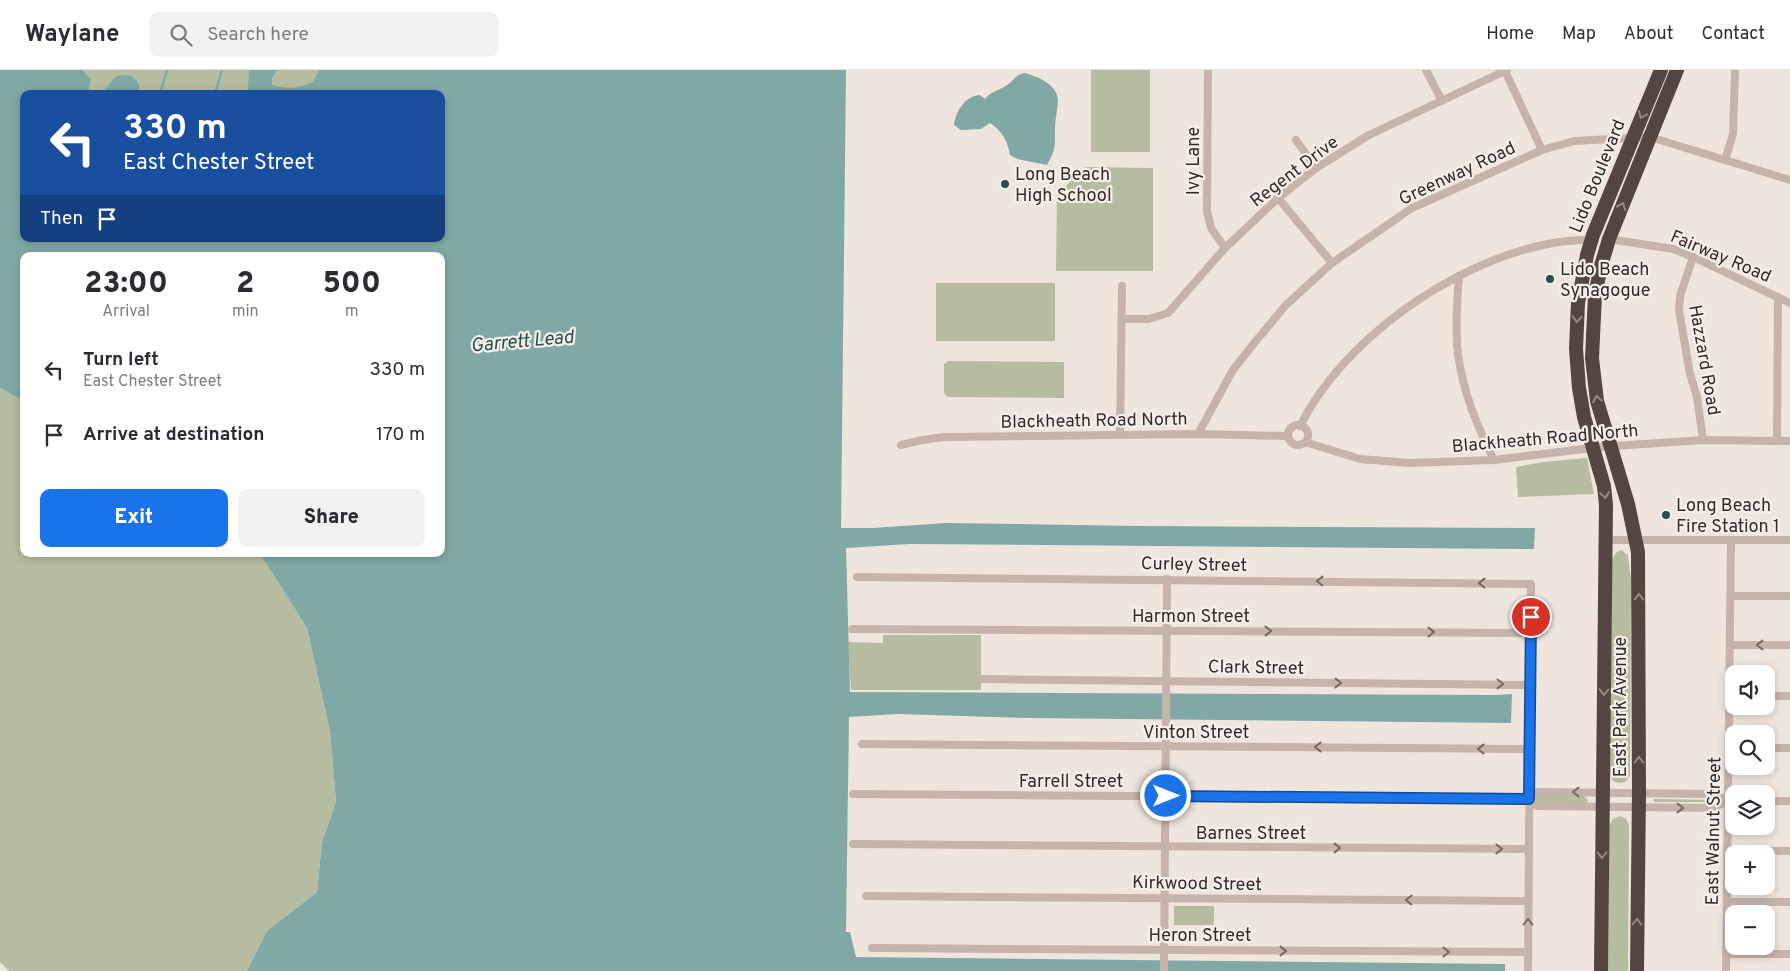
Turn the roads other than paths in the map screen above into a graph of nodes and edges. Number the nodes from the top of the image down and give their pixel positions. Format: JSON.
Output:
{"nodes":[{"id":1,"x":1208,"y":70,"type":"edge"},
{"id":2,"x":1426,"y":70,"type":"edge"},
{"id":3,"x":1661,"y":70,"type":"edge"},
{"id":4,"x":1678,"y":70,"type":"edge"},
{"id":5,"x":1735,"y":70,"type":"edge"},
{"id":6,"x":1506,"y":71,"type":"edge"},
{"id":7,"x":1442,"y":101,"type":"junction"},
{"id":8,"x":1650,"y":137,"type":"junction"},
{"id":9,"x":1632,"y":138,"type":"junction"},
{"id":10,"x":1296,"y":140,"type":"dead end"},
{"id":11,"x":1542,"y":150,"type":"junction"},
{"id":12,"x":1725,"y":160,"type":"junction"},
{"id":13,"x":1316,"y":168,"type":"junction"},
{"id":14,"x":1790,"y":180,"type":"edge"},
{"id":15,"x":1278,"y":198,"type":"junction"},
{"id":16,"x":1609,"y":239,"type":"junction"},
{"id":17,"x":1592,"y":240,"type":"junction"},
{"id":18,"x":1225,"y":248,"type":"junction"},
{"id":19,"x":1693,"y":257,"type":"junction"},
{"id":20,"x":1332,"y":263,"type":"junction"},
{"id":21,"x":1459,"y":276,"type":"junction"},
{"id":22,"x":1122,"y":286,"type":"dead end"},
{"id":23,"x":1778,"y":297,"type":"junction"},
{"id":24,"x":1790,"y":303,"type":"edge"},
{"id":25,"x":1122,"y":319,"type":"junction"},
{"id":26,"x":1300,"y":426,"type":"junction"},
{"id":27,"x":1120,"y":434,"type":"junction"},
{"id":28,"x":1198,"y":434,"type":"junction"},
{"id":29,"x":1288,"y":436,"type":"junction"},
{"id":30,"x":1703,"y":440,"type":"junction"},
{"id":31,"x":1777,"y":440,"type":"junction"},
{"id":32,"x":1790,"y":440,"type":"edge"},
{"id":33,"x":1305,"y":442,"type":"junction"},
{"id":34,"x":901,"y":445,"type":"dead end"},
{"id":35,"x":1610,"y":446,"type":"junction"},
{"id":36,"x":1592,"y":448,"type":"junction"},
{"id":37,"x":1494,"y":460,"type":"junction"},
{"id":38,"x":1636,"y":539,"type":"junction"},
{"id":39,"x":1606,"y":540,"type":"junction"},
{"id":40,"x":1731,"y":540,"type":"junction"},
{"id":41,"x":1790,"y":540,"type":"edge"},
{"id":42,"x":857,"y":577,"type":"dead end"},
{"id":43,"x":1167,"y":579,"type":"junction"},
{"id":44,"x":1731,"y":596,"type":"junction"},
{"id":45,"x":1790,"y":596,"type":"edge"},
{"id":46,"x":852,"y":629,"type":"dead end"},
{"id":47,"x":1167,"y":630,"type":"junction"},
{"id":48,"x":1530,"y":633,"type":"junction"},
{"id":49,"x":1730,"y":645,"type":"junction"},
{"id":50,"x":1790,"y":645,"type":"edge"},
{"id":51,"x":1731,"y":665,"type":"edge"},
{"id":52,"x":981,"y":678,"type":"dead end"},
{"id":53,"x":1167,"y":685,"type":"junction"},
{"id":54,"x":1530,"y":685,"type":"junction"},
{"id":55,"x":1775,"y":696,"type":"edge"},
{"id":56,"x":1790,"y":696,"type":"edge"},
{"id":57,"x":862,"y":744,"type":"dead end"},
{"id":58,"x":1166,"y":746,"type":"junction"},
{"id":59,"x":1775,"y":748,"type":"edge"},
{"id":60,"x":1790,"y":748,"type":"edge"},
{"id":61,"x":1530,"y":749,"type":"junction"},
{"id":62,"x":1602,"y":792,"type":"junction"},
{"id":63,"x":1639,"y":793,"type":"junction"},
{"id":64,"x":853,"y":794,"type":"dead end"},
{"id":65,"x":1166,"y":796,"type":"junction"},
{"id":66,"x":1529,"y":799,"type":"junction"},
{"id":67,"x":1725,"y":799,"type":"edge"},
{"id":68,"x":1775,"y":801,"type":"edge"},
{"id":69,"x":1790,"y":801,"type":"edge"},
{"id":70,"x":1725,"y":803,"type":"edge"},
{"id":71,"x":1602,"y":808,"type":"junction"},
{"id":72,"x":1639,"y":808,"type":"junction"},
{"id":73,"x":853,"y":844,"type":"dead end"},
{"id":74,"x":1165,"y":847,"type":"junction"},
{"id":75,"x":1529,"y":850,"type":"junction"},
{"id":76,"x":1775,"y":851,"type":"edge"},
{"id":77,"x":1790,"y":851,"type":"edge"},
{"id":78,"x":1727,"y":895,"type":"edge"},
{"id":79,"x":866,"y":896,"type":"dead end"},
{"id":80,"x":1165,"y":898,"type":"junction"},
{"id":81,"x":1528,"y":901,"type":"junction"},
{"id":82,"x":1727,"y":902,"type":"junction"},
{"id":83,"x":1790,"y":902,"type":"edge"},
{"id":84,"x":1727,"y":905,"type":"edge"},
{"id":85,"x":872,"y":948,"type":"dead end"},
{"id":86,"x":1528,"y":952,"type":"junction"},
{"id":87,"x":1164,"y":953,"type":"junction"},
{"id":88,"x":1775,"y":954,"type":"edge"},
{"id":89,"x":1790,"y":954,"type":"edge"},
{"id":90,"x":1726,"y":955,"type":"edge"},
{"id":91,"x":1164,"y":971,"type":"edge"},
{"id":92,"x":1528,"y":971,"type":"edge"},
{"id":93,"x":1601,"y":971,"type":"edge"},
{"id":94,"x":1637,"y":971,"type":"edge"},
{"id":95,"x":1726,"y":971,"type":"edge"}],
"edges":[{"from":1,"to":18,"type":"street","name":"Ivy Lane"},
{"from":2,"to":7,"type":"street"},
{"from":3,"to":9,"type":"highway","name":"Lido Boulevard","one_way":true},
{"from":4,"to":8,"type":"highway","name":"Lido Boulevard"},
{"from":5,"to":12,"type":"street"},
{"from":6,"to":7,"type":"street","name":"Regent Drive"},
{"from":6,"to":11,"type":"street"},
{"from":7,"to":13,"type":"street","name":"Regent Drive"},
{"from":8,"to":9,"type":"street","name":"Greenway Road"},
{"from":8,"to":12,"type":"street","name":"Greenway Road"},
{"from":16,"to":8,"type":"highway","name":"Lido Boulevard","one_way":true},
{"from":9,"to":11,"type":"street","name":"Greenway Road"},
{"from":9,"to":17,"type":"highway","name":"Lido Boulevard"},
{"from":10,"to":13,"type":"street"},
{"from":11,"to":20,"type":"street","name":"Greenway Road"},
{"from":12,"to":14,"type":"street","name":"Greenway Road"},
{"from":13,"to":15,"type":"street","name":"Regent Drive"},
{"from":15,"to":18,"type":"street","name":"Regent Drive"},
{"from":15,"to":20,"type":"street"},
{"from":16,"to":19,"type":"street","name":"Fairway Road"},
{"from":35,"to":16,"type":"highway","name":"Lido Boulevard","one_way":true},
{"from":17,"to":21,"type":"street"},
{"from":17,"to":36,"type":"highway","name":"Lido Boulevard","one_way":true},
{"from":18,"to":25,"type":"street","name":"Regent Drive"},
{"from":19,"to":23,"type":"street","name":"Fairway Road"},
{"from":19,"to":30,"type":"street","name":"Hazzard Road"},
{"from":20,"to":28,"type":"street","name":"Greenway Road"},
{"from":21,"to":26,"type":"street"},
{"from":21,"to":37,"type":"street"},
{"from":22,"to":25,"type":"street"},
{"from":23,"to":24,"type":"street","name":"Fairway Road"},
{"from":23,"to":31,"type":"street"},
{"from":25,"to":27,"type":"street"},
{"from":26,"to":29,"type":"street"},
{"from":26,"to":33,"type":"street"},
{"from":27,"to":28,"type":"street","name":"Blackheath Road North"},
{"from":27,"to":34,"type":"street","name":"Blackheath Road North"},
{"from":28,"to":29,"type":"street","name":"Blackheath Road North"},
{"from":29,"to":33,"type":"street"},
{"from":30,"to":31,"type":"street","name":"Blackheath Road North"},
{"from":30,"to":35,"type":"street","name":"Blackheath Road North"},
{"from":31,"to":32,"type":"street","name":"Blackheath Road North"},
{"from":33,"to":37,"type":"street","name":"Blackheath Road North"},
{"from":35,"to":36,"type":"street","name":"Blackheath Road North"},
{"from":35,"to":38,"type":"highway","name":"East Park Avenue"},
{"from":36,"to":37,"type":"street","name":"Blackheath Road North"},
{"from":36,"to":39,"type":"highway","name":"East Park Avenue","one_way":true},
{"from":38,"to":39,"type":"street"},
{"from":38,"to":40,"type":"street"},
{"from":63,"to":38,"type":"highway","name":"East Park Avenue","one_way":true},
{"from":39,"to":62,"type":"highway","name":"East Park Avenue","one_way":true},
{"from":40,"to":41,"type":"street"},
{"from":40,"to":44,"type":"street","name":"East Walnut Street"},
{"from":42,"to":43,"type":"street","name":"Curley Street"},
{"from":43,"to":47,"type":"street"},
{"from":48,"to":43,"type":"street","name":"Curley Street","one_way":true},
{"from":44,"to":45,"type":"street"},
{"from":44,"to":49,"type":"street","name":"East Walnut Street"},
{"from":46,"to":47,"type":"street","name":"Harmon Street"},
{"from":47,"to":48,"type":"street","name":"Harmon Street","one_way":true},
{"from":47,"to":53,"type":"street"},
{"from":48,"to":54,"type":"street"},
{"from":50,"to":49,"type":"street","one_way":true},
{"from":49,"to":51,"type":"street","name":"East Walnut Street"},
{"from":52,"to":53,"type":"street","name":"Clark Street"},
{"from":53,"to":54,"type":"street","name":"Clark Street","one_way":true},
{"from":53,"to":58,"type":"street"},
{"from":54,"to":61,"type":"street"},
{"from":55,"to":56,"type":"street"},
{"from":57,"to":58,"type":"street","name":"Vinton Street"},
{"from":61,"to":58,"type":"street","name":"Vinton Street","one_way":true},
{"from":58,"to":65,"type":"street"},
{"from":59,"to":60,"type":"street"},
{"from":61,"to":66,"type":"street"},
{"from":62,"to":63,"type":"street"},
{"from":62,"to":66,"type":"street","one_way":true},
{"from":62,"to":71,"type":"highway","name":"East Park Avenue"},
{"from":63,"to":67,"type":"street"},
{"from":63,"to":72,"type":"highway","name":"East Park Avenue"},
{"from":64,"to":65,"type":"street","name":"Farrell Street"},
{"from":65,"to":66,"type":"street","name":"Farrell Street"},
{"from":65,"to":74,"type":"street"},
{"from":66,"to":71,"type":"street"},
{"from":66,"to":75,"type":"street"},
{"from":68,"to":69,"type":"street"},
{"from":72,"to":70,"type":"street","one_way":true},
{"from":71,"to":72,"type":"street"},
{"from":71,"to":93,"type":"highway","name":"East Park Avenue","one_way":true},
{"from":94,"to":72,"type":"highway","name":"East Park Avenue","one_way":true},
{"from":73,"to":74,"type":"street","name":"Barnes Street"},
{"from":74,"to":75,"type":"street","name":"Barnes Street","one_way":true},
{"from":74,"to":80,"type":"street"},
{"from":75,"to":81,"type":"street"},
{"from":76,"to":77,"type":"street"},
{"from":78,"to":82,"type":"street","name":"East Walnut Street"},
{"from":79,"to":80,"type":"street","name":"Kirkwood Street"},
{"from":81,"to":80,"type":"street","name":"Kirkwood Street","one_way":true},
{"from":80,"to":87,"type":"street"},
{"from":86,"to":81,"type":"street","one_way":true},
{"from":82,"to":83,"type":"street"},
{"from":82,"to":84,"type":"street","name":"East Walnut Street"},
{"from":85,"to":87,"type":"street","name":"Heron Street"},
{"from":87,"to":86,"type":"street","name":"Heron Street","one_way":true},
{"from":86,"to":92,"type":"street"},
{"from":87,"to":91,"type":"street"},
{"from":88,"to":89,"type":"street"},
{"from":90,"to":95,"type":"street","name":"East Walnut Street"}]}
